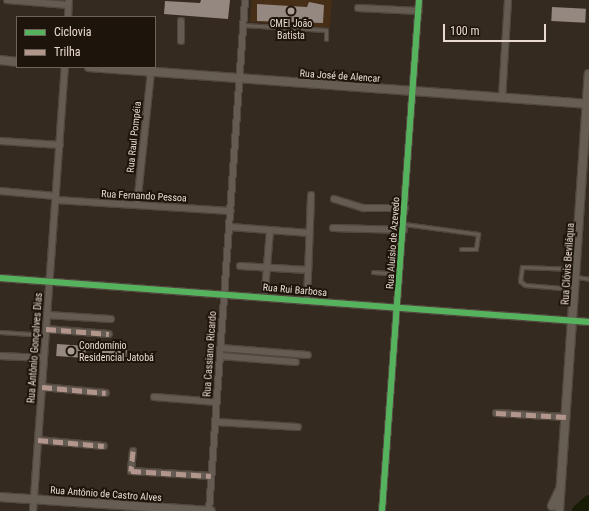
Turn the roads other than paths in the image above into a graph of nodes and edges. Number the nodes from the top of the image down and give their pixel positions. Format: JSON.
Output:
{"nodes":[{"id":1,"x":7,"y":0,"type":"edge"},
{"id":2,"x":245,"y":0,"type":"edge"},
{"id":3,"x":420,"y":0,"type":"edge"},
{"id":4,"x":508,"y":0,"type":"edge"},
{"id":5,"x":69,"y":3,"type":"edge"},
{"id":6,"x":358,"y":8,"type":"dead end"},
{"id":7,"x":419,"y":11,"type":"junction"},
{"id":8,"x":68,"y":16,"type":"edge"},
{"id":9,"x":181,"y":21,"type":"dead end"},
{"id":10,"x":243,"y":25,"type":"junction"},
{"id":11,"x":326,"y":39,"type":"dead end"},
{"id":12,"x":181,"y":41,"type":"dead end"},
{"id":13,"x":0,"y":60,"type":"edge"},
{"id":14,"x":16,"y":62,"type":"edge"},
{"id":15,"x":64,"y":68,"type":"edge"},
{"id":16,"x":101,"y":68,"type":"edge"},
{"id":17,"x":151,"y":72,"type":"junction"},
{"id":18,"x":589,"y":74,"type":"edge"},
{"id":19,"x":238,"y":78,"type":"junction"},
{"id":20,"x":413,"y":91,"type":"junction"},
{"id":21,"x":502,"y":98,"type":"junction"},
{"id":22,"x":588,"y":104,"type":"edge"},
{"id":23,"x":0,"y":141,"type":"edge"},
{"id":24,"x":60,"y":145,"type":"junction"},
{"id":25,"x":586,"y":167,"type":"edge"},
{"id":26,"x":0,"y":191,"type":"edge"},
{"id":27,"x":311,"y":195,"type":"dead end"},
{"id":28,"x":56,"y":198,"type":"junction"},
{"id":29,"x":334,"y":199,"type":"dead end"},
{"id":30,"x":137,"y":205,"type":"junction"},
{"id":31,"x":405,"y":208,"type":"junction"},
{"id":32,"x":231,"y":211,"type":"junction"},
{"id":33,"x":230,"y":227,"type":"junction"},
{"id":34,"x":404,"y":227,"type":"junction"},
{"id":35,"x":334,"y":228,"type":"dead end"},
{"id":36,"x":270,"y":230,"type":"junction"},
{"id":37,"x":309,"y":233,"type":"junction"},
{"id":38,"x":461,"y":249,"type":"dead end"},
{"id":39,"x":240,"y":266,"type":"dead end"},
{"id":40,"x":267,"y":268,"type":"junction"},
{"id":41,"x":308,"y":270,"type":"junction"},
{"id":42,"x":373,"y":272,"type":"dead end"},
{"id":43,"x":577,"y":273,"type":"junction"},
{"id":44,"x":400,"y":274,"type":"junction"},
{"id":45,"x":0,"y":278,"type":"edge"},
{"id":46,"x":589,"y":279,"type":"edge"},
{"id":47,"x":50,"y":282,"type":"junction"},
{"id":48,"x":576,"y":289,"type":"junction"},
{"id":49,"x":265,"y":290,"type":"dead end"},
{"id":50,"x":225,"y":294,"type":"junction"},
{"id":51,"x":307,"y":301,"type":"junction"},
{"id":52,"x":398,"y":308,"type":"junction"},
{"id":53,"x":47,"y":315,"type":"junction"},
{"id":54,"x":111,"y":319,"type":"dead end"},
{"id":55,"x":574,"y":321,"type":"junction"},
{"id":56,"x":589,"y":322,"type":"edge"},
{"id":57,"x":0,"y":332,"type":"edge"},
{"id":58,"x":46,"y":332,"type":"junction"},
{"id":59,"x":109,"y":334,"type":"dead end"},
{"id":60,"x":221,"y":348,"type":"junction"},
{"id":61,"x":308,"y":355,"type":"dead end"},
{"id":62,"x":0,"y":356,"type":"edge"},
{"id":63,"x":220,"y":356,"type":"junction"},
{"id":64,"x":44,"y":358,"type":"junction"},
{"id":65,"x":296,"y":362,"type":"dead end"},
{"id":66,"x":42,"y":387,"type":"junction"},
{"id":67,"x":106,"y":393,"type":"dead end"},
{"id":68,"x":154,"y":397,"type":"dead end"},
{"id":69,"x":217,"y":402,"type":"junction"},
{"id":70,"x":496,"y":413,"type":"dead end"},
{"id":71,"x":566,"y":418,"type":"junction"},
{"id":72,"x":216,"y":422,"type":"junction"},
{"id":73,"x":298,"y":427,"type":"dead end"},
{"id":74,"x":38,"y":440,"type":"junction"},
{"id":75,"x":104,"y":446,"type":"dead end"},
{"id":76,"x":133,"y":451,"type":"dead end"},
{"id":77,"x":211,"y":476,"type":"junction"},
{"id":78,"x":0,"y":497,"type":"edge"},
{"id":79,"x":34,"y":499,"type":"junction"},
{"id":80,"x":554,"y":508,"type":"edge"},
{"id":81,"x":33,"y":511,"type":"edge"},
{"id":82,"x":210,"y":511,"type":"edge"},
{"id":83,"x":382,"y":511,"type":"edge"}],
"edges":[{"from":1,"to":5,"type":"street"},
{"from":2,"to":10,"type":"street","name":"Rua Cassiano Ricardo"},
{"from":3,"to":7,"type":"street","name":"Rua Aluísio de Azevedo"},
{"from":4,"to":21,"type":"street"},
{"from":5,"to":8,"type":"street"},
{"from":6,"to":7,"type":"street"},
{"from":7,"to":20,"type":"street","name":"Rua Aluísio de Azevedo"},
{"from":9,"to":12,"type":"street"},
{"from":10,"to":11,"type":"lane"},
{"from":10,"to":19,"type":"street","name":"Rua Cassiano Ricardo"},
{"from":13,"to":14,"type":"street"},
{"from":15,"to":24,"type":"street","name":"Rua Antônio Gonçalves Dias"},
{"from":16,"to":17,"type":"street","name":"Rua José de Alencar"},
{"from":17,"to":19,"type":"street","name":"Rua José de Alencar"},
{"from":17,"to":30,"type":"street","name":"Rua Raul Pompéia"},
{"from":18,"to":22,"type":"street","name":"Rua Clóvis Beviláqua"},
{"from":19,"to":20,"type":"street","name":"Rua José de Alencar"},
{"from":19,"to":32,"type":"street","name":"Rua Cassiano Ricardo"},
{"from":20,"to":21,"type":"street","name":"Rua José de Alencar"},
{"from":20,"to":31,"type":"street","name":"Rua Aluísio de Azevedo"},
{"from":21,"to":22,"type":"street","name":"Rua José de Alencar"},
{"from":22,"to":25,"type":"street","name":"Rua Clóvis Beviláqua"},
{"from":23,"to":24,"type":"street"},
{"from":24,"to":28,"type":"street","name":"Rua Antônio Gonçalves Dias"},
{"from":25,"to":43,"type":"street","name":"Rua Clóvis Beviláqua"},
{"from":26,"to":28,"type":"street","name":"Rua Fernando Pessoa"},
{"from":27,"to":37,"type":"street"},
{"from":28,"to":30,"type":"street","name":"Rua Fernando Pessoa"},
{"from":28,"to":47,"type":"street","name":"Rua Antônio Gonçalves Dias"},
{"from":29,"to":31,"type":"street"},
{"from":30,"to":32,"type":"street","name":"Rua Fernando Pessoa"},
{"from":31,"to":34,"type":"street","name":"Rua Aluísio de Azevedo"},
{"from":32,"to":33,"type":"street","name":"Rua Cassiano Ricardo"},
{"from":33,"to":36,"type":"street"},
{"from":33,"to":50,"type":"street","name":"Rua Cassiano Ricardo"},
{"from":34,"to":35,"type":"street"},
{"from":34,"to":38,"type":"lane"},
{"from":34,"to":44,"type":"street","name":"Rua Aluísio de Azevedo"},
{"from":36,"to":37,"type":"street"},
{"from":36,"to":40,"type":"street"},
{"from":37,"to":41,"type":"street"},
{"from":39,"to":40,"type":"street"},
{"from":40,"to":41,"type":"street"},
{"from":40,"to":49,"type":"street"},
{"from":41,"to":51,"type":"street"},
{"from":42,"to":44,"type":"lane"},
{"from":43,"to":46,"type":"lane"},
{"from":43,"to":48,"type":"street","name":"Rua Clóvis Beviláqua"},
{"from":43,"to":48,"type":"lane"},
{"from":44,"to":52,"type":"street","name":"Rua Aluísio de Azevedo"},
{"from":45,"to":47,"type":"street","name":"Rua Rui Barbosa"},
{"from":47,"to":50,"type":"street","name":"Rua Rui Barbosa"},
{"from":47,"to":53,"type":"street","name":"Rua Antônio Gonçalves Dias"},
{"from":48,"to":55,"type":"street","name":"Rua Clóvis Beviláqua"},
{"from":50,"to":51,"type":"street","name":"Rua Rui Barbosa"},
{"from":50,"to":60,"type":"street","name":"Rua Cassiano Ricardo"},
{"from":51,"to":52,"type":"street","name":"Rua Rui Barbosa"},
{"from":52,"to":55,"type":"street","name":"Rua Rui Barbosa"},
{"from":52,"to":83,"type":"street","name":"Rua Aluísio de Azevedo"},
{"from":53,"to":54,"type":"street"},
{"from":53,"to":58,"type":"street","name":"Rua Antônio Gonçalves Dias"},
{"from":55,"to":56,"type":"street","name":"Rua Rui Barbosa"},
{"from":55,"to":71,"type":"street","name":"Rua Clóvis Beviláqua"},
{"from":57,"to":58,"type":"lane"},
{"from":58,"to":59,"type":"street"},
{"from":58,"to":64,"type":"street","name":"Rua Antônio Gonçalves Dias"},
{"from":60,"to":61,"type":"street"},
{"from":60,"to":63,"type":"street","name":"Rua Cassiano Ricardo"},
{"from":62,"to":64,"type":"street"},
{"from":63,"to":65,"type":"street"},
{"from":63,"to":69,"type":"street","name":"Rua Cassiano Ricardo"},
{"from":64,"to":66,"type":"street","name":"Rua Antônio Gonçalves Dias"},
{"from":66,"to":67,"type":"street"},
{"from":66,"to":74,"type":"street","name":"Rua Antônio Gonçalves Dias"},
{"from":68,"to":69,"type":"street"},
{"from":69,"to":72,"type":"street","name":"Rua Cassiano Ricardo"},
{"from":70,"to":71,"type":"street"},
{"from":71,"to":80,"type":"street","name":"Rua Clóvis Beviláqua"},
{"from":72,"to":73,"type":"street"},
{"from":72,"to":77,"type":"street","name":"Rua Cassiano Ricardo"},
{"from":74,"to":75,"type":"street"},
{"from":74,"to":79,"type":"street","name":"Rua Antônio Gonçalves Dias"},
{"from":76,"to":77,"type":"street"},
{"from":77,"to":82,"type":"street","name":"Rua Cassiano Ricardo"},
{"from":78,"to":79,"type":"street","name":"Rua Antônio de Castro Alves"},
{"from":79,"to":81,"type":"street","name":"Rua Antônio Gonçalves Dias"},
{"from":79,"to":82,"type":"street","name":"Rua Antônio de Castro Alves"}]}
